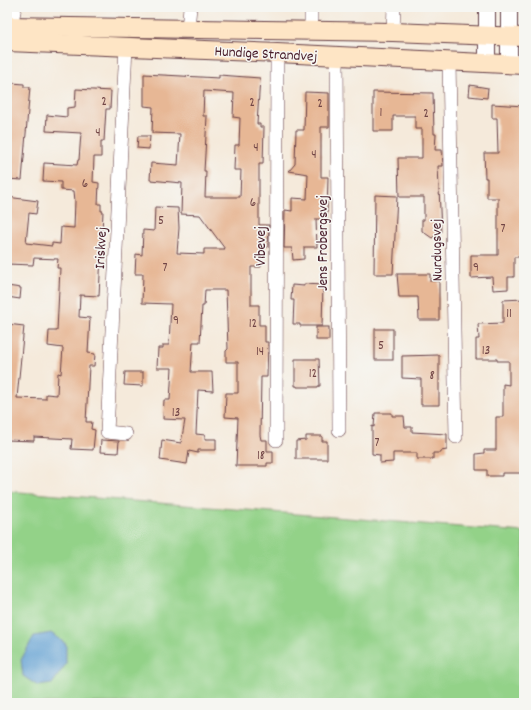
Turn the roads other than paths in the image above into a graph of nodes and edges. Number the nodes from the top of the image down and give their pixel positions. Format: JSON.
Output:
{"nodes":[{"id":1,"x":15,"y":7,"type":"edge"},
{"id":2,"x":190,"y":7,"type":"edge"},
{"id":3,"x":311,"y":7,"type":"edge"},
{"id":4,"x":394,"y":7,"type":"edge"},
{"id":5,"x":487,"y":7,"type":"edge"},
{"id":6,"x":509,"y":7,"type":"edge"},
{"id":7,"x":188,"y":29,"type":"junction"},
{"id":8,"x":311,"y":30,"type":"junction"},
{"id":9,"x":8,"y":31,"type":"edge"},
{"id":10,"x":393,"y":32,"type":"junction"},
{"id":11,"x":487,"y":36,"type":"junction"},
{"id":12,"x":516,"y":37,"type":"edge"},
{"id":13,"x":126,"y":47,"type":"junction"},
{"id":14,"x":277,"y":53,"type":"junction"},
{"id":15,"x":337,"y":56,"type":"junction"},
{"id":16,"x":449,"y":62,"type":"junction"},
{"id":17,"x":487,"y":63,"type":"junction"},
{"id":18,"x":517,"y":65,"type":"edge"},
{"id":19,"x":339,"y":430,"type":"dead end"},
{"id":20,"x":126,"y":434,"type":"dead end"},
{"id":21,"x":456,"y":437,"type":"dead end"},
{"id":22,"x":276,"y":440,"type":"dead end"}],
"edges":[{"from":1,"to":9,"type":"street"},
{"from":2,"to":7,"type":"street"},
{"from":3,"to":8,"type":"street"},
{"from":4,"to":10,"type":"street"},
{"from":5,"to":11,"type":"street"},
{"from":6,"to":12,"type":"street"},
{"from":7,"to":8,"type":"main road","name":"Hundige Strandvej"},
{"from":7,"to":9,"type":"main road","name":"Hundige Strandvej"},
{"from":8,"to":10,"type":"main road","name":"Hundige Strandvej"},
{"from":9,"to":13,"type":"main road","name":"Hundige Strandvej"},
{"from":10,"to":11,"type":"main road","name":"Hundige Strandvej"},
{"from":11,"to":12,"type":"main road","name":"Hundige Strandvej"},
{"from":11,"to":17,"type":"street"},
{"from":12,"to":18,"type":"street"},
{"from":13,"to":14,"type":"main road","name":"Hundige Strandvej"},
{"from":13,"to":20,"type":"street","name":"Iriskvej"},
{"from":14,"to":15,"type":"main road","name":"Hundige Strandvej"},
{"from":14,"to":22,"type":"street","name":"Vibevej"},
{"from":15,"to":16,"type":"main road","name":"Hundige Strandvej"},
{"from":15,"to":19,"type":"street","name":"Jens Frobergsvej"},
{"from":16,"to":17,"type":"main road","name":"Hundige Strandvej"},
{"from":16,"to":21,"type":"street","name":"Nurdugsvej"},
{"from":17,"to":18,"type":"main road","name":"Hundige Strandvej"}]}
